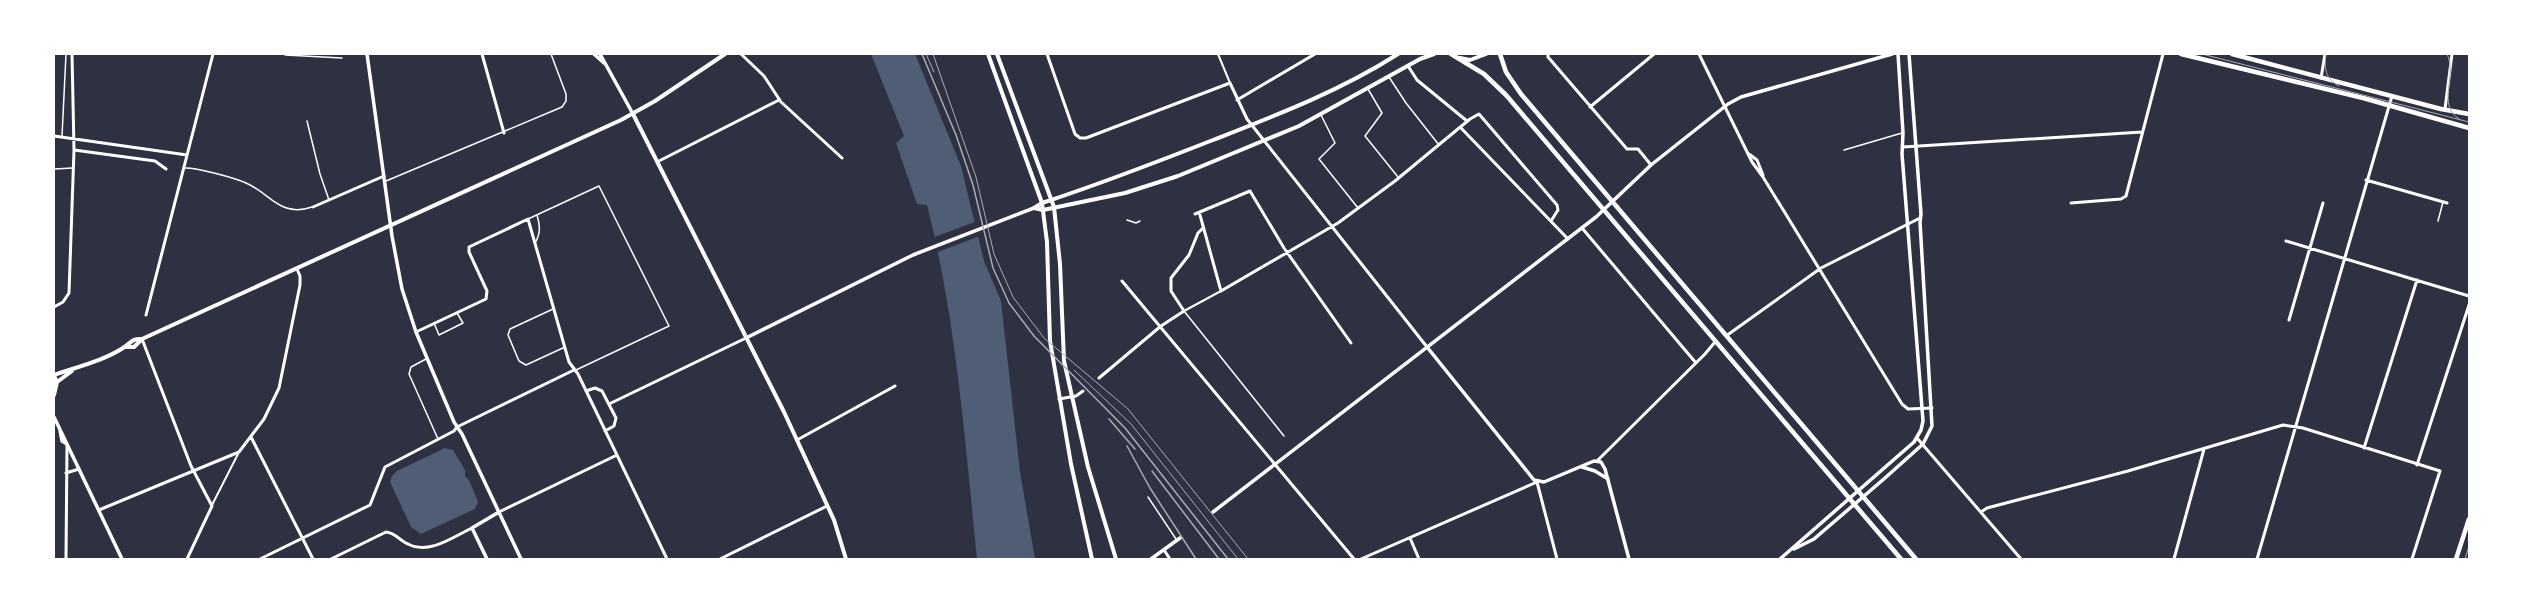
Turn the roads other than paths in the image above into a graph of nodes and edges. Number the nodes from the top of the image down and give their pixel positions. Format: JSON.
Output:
{"nodes":[{"id":1,"x":66,"y":54,"type":"edge"},
{"id":2,"x":72,"y":54,"type":"edge"},
{"id":3,"x":213,"y":54,"type":"edge"},
{"id":4,"x":367,"y":54,"type":"edge"},
{"id":5,"x":482,"y":54,"type":"edge"},
{"id":6,"x":551,"y":54,"type":"edge"},
{"id":7,"x":594,"y":54,"type":"edge"},
{"id":8,"x":600,"y":54,"type":"edge"},
{"id":9,"x":725,"y":54,"type":"edge"},
{"id":10,"x":741,"y":54,"type":"edge"},
{"id":11,"x":988,"y":54,"type":"edge"},
{"id":12,"x":997,"y":54,"type":"edge"},
{"id":13,"x":1047,"y":54,"type":"edge"},
{"id":14,"x":1218,"y":54,"type":"edge"},
{"id":15,"x":1315,"y":54,"type":"edge"},
{"id":16,"x":1398,"y":54,"type":"edge"},
{"id":17,"x":1434,"y":54,"type":"edge"},
{"id":18,"x":1445,"y":54,"type":"edge"},
{"id":19,"x":1486,"y":54,"type":"edge"},
{"id":20,"x":1548,"y":54,"type":"edge"},
{"id":21,"x":1654,"y":54,"type":"edge"},
{"id":22,"x":1699,"y":54,"type":"edge"},
{"id":23,"x":1892,"y":54,"type":"edge"},
{"id":24,"x":1898,"y":54,"type":"edge"},
{"id":25,"x":1909,"y":54,"type":"edge"},
{"id":26,"x":2163,"y":54,"type":"edge"},
{"id":27,"x":2181,"y":54,"type":"edge"},
{"id":28,"x":2232,"y":54,"type":"edge"},
{"id":29,"x":2325,"y":54,"type":"edge"},
{"id":30,"x":2452,"y":54,"type":"edge"},
{"id":31,"x":285,"y":55,"type":"edge"},
{"id":32,"x":1454,"y":56,"type":"edge"},
{"id":33,"x":1500,"y":56,"type":"edge"},
{"id":34,"x":342,"y":58,"type":"dead end"},
{"id":35,"x":605,"y":64,"type":"junction"},
{"id":36,"x":1408,"y":66,"type":"junction"},
{"id":37,"x":1389,"y":77,"type":"junction"},
{"id":38,"x":2321,"y":78,"type":"junction"},
{"id":39,"x":1230,"y":83,"type":"junction"},
{"id":40,"x":1368,"y":89,"type":"junction"},
{"id":41,"x":2392,"y":96,"type":"junction"},
{"id":42,"x":779,"y":100,"type":"junction"},
{"id":43,"x":1237,"y":100,"type":"junction"},
{"id":44,"x":1590,"y":106,"type":"junction"},
{"id":45,"x":2389,"y":106,"type":"junction"},
{"id":46,"x":1724,"y":107,"type":"junction"},
{"id":47,"x":2445,"y":107,"type":"junction"},
{"id":48,"x":633,"y":114,"type":"junction"},
{"id":49,"x":2469,"y":114,"type":"edge"},
{"id":50,"x":1321,"y":115,"type":"junction"},
{"id":51,"x":307,"y":121,"type":"dead end"},
{"id":52,"x":1467,"y":121,"type":"junction"},
{"id":53,"x":1252,"y":125,"type":"junction"},
{"id":54,"x":1461,"y":128,"type":"junction"},
{"id":55,"x":2469,"y":128,"type":"edge"},
{"id":56,"x":2142,"y":132,"type":"junction"},
{"id":57,"x":504,"y":133,"type":"junction"},
{"id":58,"x":1903,"y":133,"type":"junction"},
{"id":59,"x":54,"y":136,"type":"edge"},
{"id":60,"x":62,"y":137,"type":"junction"},
{"id":61,"x":72,"y":139,"type":"junction"},
{"id":62,"x":1265,"y":141,"type":"junction"},
{"id":63,"x":1439,"y":145,"type":"junction"},
{"id":64,"x":1916,"y":146,"type":"junction"},
{"id":65,"x":1903,"y":147,"type":"junction"},
{"id":66,"x":74,"y":150,"type":"junction"},
{"id":67,"x":1844,"y":150,"type":"dead end"},
{"id":68,"x":187,"y":155,"type":"junction"},
{"id":69,"x":842,"y":158,"type":"dead end"},
{"id":70,"x":657,"y":162,"type":"junction"},
{"id":71,"x":1651,"y":165,"type":"junction"},
{"id":72,"x":73,"y":168,"type":"junction"},
{"id":73,"x":184,"y":168,"type":"junction"},
{"id":74,"x":54,"y":169,"type":"edge"},
{"id":75,"x":166,"y":169,"type":"dead end"},
{"id":76,"x":385,"y":176,"type":"junction"},
{"id":77,"x":1398,"y":177,"type":"junction"},
{"id":78,"x":2366,"y":180,"type":"junction"},
{"id":79,"x":386,"y":181,"type":"junction"},
{"id":80,"x":1052,"y":199,"type":"junction"},
{"id":81,"x":329,"y":200,"type":"junction"},
{"id":82,"x":1612,"y":202,"type":"junction"},
{"id":83,"x":2443,"y":202,"type":"junction"},
{"id":84,"x":1042,"y":203,"type":"junction"},
{"id":85,"x":2071,"y":203,"type":"dead end"},
{"id":86,"x":2322,"y":203,"type":"dead end"},
{"id":87,"x":2447,"y":203,"type":"dead end"},
{"id":88,"x":313,"y":207,"type":"joint"},
{"id":89,"x":1054,"y":207,"type":"junction"},
{"id":90,"x":1034,"y":208,"type":"junction"},
{"id":91,"x":1358,"y":208,"type":"junction"},
{"id":92,"x":1043,"y":210,"type":"junction"},
{"id":93,"x":1604,"y":210,"type":"junction"},
{"id":94,"x":1195,"y":214,"type":"dead end"},
{"id":95,"x":536,"y":215,"type":"junction"},
{"id":96,"x":1200,"y":215,"type":"dead end"},
{"id":97,"x":1920,"y":218,"type":"junction"},
{"id":98,"x":528,"y":219,"type":"junction"},
{"id":99,"x":1127,"y":220,"type":"dead end"},
{"id":100,"x":1551,"y":221,"type":"junction"},
{"id":101,"x":2438,"y":221,"type":"dead end"},
{"id":102,"x":1140,"y":222,"type":"dead end"},
{"id":103,"x":1908,"y":224,"type":"junction"},
{"id":104,"x":391,"y":226,"type":"junction"},
{"id":105,"x":1333,"y":226,"type":"junction"},
{"id":106,"x":1203,"y":228,"type":"junction"},
{"id":107,"x":1582,"y":228,"type":"junction"},
{"id":108,"x":1568,"y":239,"type":"junction"},
{"id":109,"x":2286,"y":241,"type":"dead end"},
{"id":110,"x":535,"y":242,"type":"junction"},
{"id":111,"x":2309,"y":248,"type":"junction"},
{"id":112,"x":1288,"y":252,"type":"junction"},
{"id":113,"x":2344,"y":258,"type":"junction"},
{"id":114,"x":297,"y":269,"type":"junction"},
{"id":115,"x":1819,"y":270,"type":"junction"},
{"id":116,"x":2417,"y":280,"type":"junction"},
{"id":117,"x":1122,"y":281,"type":"dead end"},
{"id":118,"x":1221,"y":291,"type":"junction"},
{"id":119,"x":2469,"y":296,"type":"edge"},
{"id":120,"x":2469,"y":305,"type":"edge"},
{"id":121,"x":54,"y":307,"type":"edge"},
{"id":122,"x":554,"y":308,"type":"junction"},
{"id":123,"x":1184,"y":311,"type":"junction"},
{"id":124,"x":457,"y":312,"type":"junction"},
{"id":125,"x":146,"y":315,"type":"dead end"},
{"id":126,"x":2289,"y":320,"type":"dead end"},
{"id":127,"x":434,"y":323,"type":"junction"},
{"id":128,"x":1161,"y":326,"type":"junction"},
{"id":129,"x":416,"y":332,"type":"junction"},
{"id":130,"x":1726,"y":336,"type":"junction"},
{"id":131,"x":746,"y":338,"type":"junction"},
{"id":132,"x":142,"y":339,"type":"junction"},
{"id":133,"x":1715,"y":342,"type":"junction"},
{"id":134,"x":1352,"y":343,"type":"dead end"},
{"id":135,"x":565,"y":347,"type":"junction"},
{"id":136,"x":1427,"y":347,"type":"junction"},
{"id":137,"x":427,"y":359,"type":"junction"},
{"id":138,"x":1696,"y":363,"type":"junction"},
{"id":139,"x":73,"y":370,"type":"junction"},
{"id":140,"x":574,"y":370,"type":"junction"},
{"id":141,"x":54,"y":375,"type":"edge"},
{"id":142,"x":1098,"y":378,"type":"dead end"},
{"id":143,"x":57,"y":382,"type":"junction"},
{"id":144,"x":895,"y":386,"type":"dead end"},
{"id":145,"x":1083,"y":391,"type":"dead end"},
{"id":146,"x":586,"y":392,"type":"junction"},
{"id":147,"x":54,"y":395,"type":"edge"},
{"id":148,"x":1070,"y":398,"type":"junction"},
{"id":149,"x":1060,"y":399,"type":"junction"},
{"id":150,"x":609,"y":404,"type":"junction"},
{"id":151,"x":1932,"y":408,"type":"junction"},
{"id":152,"x":1922,"y":409,"type":"junction"},
{"id":153,"x":54,"y":417,"type":"edge"},
{"id":154,"x":2294,"y":426,"type":"junction"},
{"id":155,"x":457,"y":427,"type":"junction"},
{"id":156,"x":605,"y":431,"type":"junction"},
{"id":157,"x":1284,"y":436,"type":"dead end"},
{"id":158,"x":251,"y":437,"type":"junction"},
{"id":159,"x":1918,"y":438,"type":"junction"},
{"id":160,"x":438,"y":439,"type":"junction"},
{"id":161,"x":797,"y":440,"type":"junction"},
{"id":162,"x":67,"y":444,"type":"junction"},
{"id":163,"x":1923,"y":444,"type":"junction"},
{"id":164,"x":2364,"y":448,"type":"junction"},
{"id":165,"x":2204,"y":449,"type":"junction"},
{"id":166,"x":239,"y":452,"type":"junction"},
{"id":167,"x":616,"y":455,"type":"junction"},
{"id":168,"x":1598,"y":460,"type":"junction"},
{"id":169,"x":1274,"y":464,"type":"junction"},
{"id":170,"x":2417,"y":465,"type":"junction"},
{"id":171,"x":1582,"y":466,"type":"junction"},
{"id":172,"x":80,"y":470,"type":"junction"},
{"id":173,"x":194,"y":470,"type":"junction"},
{"id":174,"x":66,"y":473,"type":"junction"},
{"id":175,"x":1608,"y":479,"type":"junction"},
{"id":176,"x":1537,"y":482,"type":"junction"},
{"id":177,"x":1857,"y":490,"type":"junction"},
{"id":178,"x":1148,"y":497,"type":"dead end"},
{"id":179,"x":1863,"y":497,"type":"junction"},
{"id":180,"x":1849,"y":498,"type":"junction"},
{"id":181,"x":1854,"y":505,"type":"junction"},
{"id":182,"x":212,"y":506,"type":"junction"},
{"id":183,"x":827,"y":506,"type":"junction"},
{"id":184,"x":99,"y":510,"type":"junction"},
{"id":185,"x":499,"y":512,"type":"junction"},
{"id":186,"x":1213,"y":512,"type":"dead end"},
{"id":187,"x":1981,"y":512,"type":"junction"},
{"id":188,"x":2469,"y":519,"type":"edge"},
{"id":189,"x":472,"y":528,"type":"junction"},
{"id":190,"x":302,"y":538,"type":"junction"},
{"id":191,"x":1410,"y":538,"type":"junction"},
{"id":192,"x":1178,"y":539,"type":"joint"},
{"id":193,"x":1164,"y":550,"type":"junction"},
{"id":194,"x":1791,"y":550,"type":"junction"},
{"id":195,"x":66,"y":559,"type":"edge"},
{"id":196,"x":122,"y":559,"type":"edge"},
{"id":197,"x":187,"y":559,"type":"edge"},
{"id":198,"x":260,"y":559,"type":"edge"},
{"id":199,"x":312,"y":559,"type":"edge"},
{"id":200,"x":331,"y":559,"type":"edge"},
{"id":201,"x":487,"y":559,"type":"edge"},
{"id":202,"x":521,"y":559,"type":"edge"},
{"id":203,"x":667,"y":559,"type":"edge"},
{"id":204,"x":720,"y":559,"type":"edge"},
{"id":205,"x":846,"y":559,"type":"edge"},
{"id":206,"x":1092,"y":559,"type":"edge"},
{"id":207,"x":1116,"y":559,"type":"edge"},
{"id":208,"x":1151,"y":559,"type":"edge"},
{"id":209,"x":1170,"y":559,"type":"edge"},
{"id":210,"x":1354,"y":559,"type":"edge"},
{"id":211,"x":1361,"y":559,"type":"edge"},
{"id":212,"x":1419,"y":559,"type":"edge"},
{"id":213,"x":1557,"y":559,"type":"edge"},
{"id":214,"x":1629,"y":559,"type":"edge"},
{"id":215,"x":1780,"y":559,"type":"edge"},
{"id":216,"x":1901,"y":559,"type":"edge"},
{"id":217,"x":1916,"y":559,"type":"edge"},
{"id":218,"x":2021,"y":559,"type":"edge"},
{"id":219,"x":2174,"y":559,"type":"edge"},
{"id":220,"x":2257,"y":559,"type":"edge"},
{"id":221,"x":2412,"y":559,"type":"edge"},
{"id":222,"x":2456,"y":559,"type":"edge"}],
"edges":[{"from":1,"to":60,"type":"lane"},
{"from":2,"to":61,"type":"street"},
{"from":3,"to":68,"type":"street"},
{"from":4,"to":76,"type":"street"},
{"from":5,"to":57,"type":"street"},
{"from":6,"to":57,"type":"lane"},
{"from":7,"to":35,"type":"street"},
{"from":8,"to":35,"type":"street"},
{"from":9,"to":48,"type":"main road"},
{"from":10,"to":42,"type":"street"},
{"from":11,"to":84,"type":"main road"},
{"from":12,"to":80,"type":"main road"},
{"from":13,"to":39,"type":"street"},
{"from":14,"to":39,"type":"street"},
{"from":15,"to":43,"type":"street"},
{"from":16,"to":53,"type":"main road"},
{"from":17,"to":36,"type":"main road"},
{"from":18,"to":32,"type":"main road"},
{"from":19,"to":32,"type":"main road"},
{"from":20,"to":44,"type":"street"},
{"from":21,"to":44,"type":"street"},
{"from":22,"to":46,"type":"street"},
{"from":23,"to":46,"type":"street"},
{"from":24,"to":58,"type":"street"},
{"from":25,"to":64,"type":"street"},
{"from":26,"to":56,"type":"street"},
{"from":27,"to":45,"type":"main road"},
{"from":28,"to":38,"type":"main road"},
{"from":29,"to":38,"type":"street"},
{"from":30,"to":47,"type":"street"},
{"from":31,"to":34,"type":"lane"},
{"from":32,"to":93,"type":"main road"},
{"from":33,"to":82,"type":"main road"},
{"from":35,"to":48,"type":"street"},
{"from":36,"to":37,"type":"main road"},
{"from":36,"to":52,"type":"street"},
{"from":37,"to":40,"type":"main road"},
{"from":37,"to":63,"type":"lane"},
{"from":38,"to":41,"type":"main road"},
{"from":39,"to":43,"type":"street"},
{"from":40,"to":50,"type":"main road"},
{"from":40,"to":77,"type":"lane"},
{"from":41,"to":45,"type":"street"},
{"from":41,"to":47,"type":"main road"},
{"from":42,"to":69,"type":"street"},
{"from":42,"to":70,"type":"street"},
{"from":43,"to":53,"type":"street"},
{"from":44,"to":71,"type":"street"},
{"from":45,"to":55,"type":"main road"},
{"from":45,"to":78,"type":"street"},
{"from":46,"to":71,"type":"street"},
{"from":46,"to":115,"type":"street"},
{"from":47,"to":49,"type":"main road"},
{"from":48,"to":70,"type":"main road"},
{"from":48,"to":104,"type":"main road"},
{"from":50,"to":62,"type":"main road"},
{"from":50,"to":91,"type":"lane"},
{"from":51,"to":81,"type":"lane"},
{"from":52,"to":54,"type":"street"},
{"from":52,"to":100,"type":"street"},
{"from":53,"to":62,"type":"street"},
{"from":53,"to":80,"type":"main road"},
{"from":54,"to":63,"type":"street"},
{"from":54,"to":100,"type":"street"},
{"from":56,"to":64,"type":"street"},
{"from":56,"to":85,"type":"street"},
{"from":57,"to":79,"type":"lane"},
{"from":58,"to":65,"type":"street"},
{"from":58,"to":67,"type":"lane"},
{"from":59,"to":60,"type":"street"},
{"from":60,"to":61,"type":"street"},
{"from":61,"to":66,"type":"street"},
{"from":61,"to":68,"type":"street"},
{"from":62,"to":89,"type":"main road"},
{"from":62,"to":105,"type":"street"},
{"from":63,"to":77,"type":"street"},
{"from":64,"to":65,"type":"street"},
{"from":64,"to":97,"type":"street"},
{"from":65,"to":103,"type":"street"},
{"from":66,"to":72,"type":"street"},
{"from":66,"to":75,"type":"street"},
{"from":68,"to":73,"type":"street"},
{"from":70,"to":131,"type":"main road"},
{"from":71,"to":82,"type":"street"},
{"from":72,"to":74,"type":"lane"},
{"from":72,"to":121,"type":"street"},
{"from":73,"to":88,"type":"lane"},
{"from":73,"to":125,"type":"street"},
{"from":76,"to":79,"type":"street"},
{"from":76,"to":81,"type":"street"},
{"from":77,"to":91,"type":"street"},
{"from":78,"to":83,"type":"street"},
{"from":78,"to":113,"type":"street"},
{"from":79,"to":104,"type":"street"},
{"from":80,"to":84,"type":"main road"},
{"from":80,"to":89,"type":"main road"},
{"from":81,"to":88,"type":"street"},
{"from":82,"to":93,"type":"street"},
{"from":82,"to":130,"type":"main road"},
{"from":83,"to":87,"type":"street"},
{"from":83,"to":101,"type":"lane"},
{"from":84,"to":90,"type":"main road"},
{"from":84,"to":92,"type":"main road"},
{"from":86,"to":111,"type":"street"},
{"from":89,"to":92,"type":"main road"},
{"from":89,"to":148,"type":"main road"},
{"from":90,"to":92,"type":"main road"},
{"from":90,"to":131,"type":"street"},
{"from":91,"to":105,"type":"street"},
{"from":92,"to":149,"type":"main road"},
{"from":93,"to":107,"type":"street"},
{"from":93,"to":133,"type":"main road"},
{"from":94,"to":112,"type":"street"},
{"from":95,"to":98,"type":"lane"},
{"from":95,"to":110,"type":"lane"},
{"from":95,"to":140,"type":"lane"},
{"from":96,"to":106,"type":"street"},
{"from":97,"to":103,"type":"street"},
{"from":97,"to":151,"type":"street"},
{"from":98,"to":110,"type":"street"},
{"from":98,"to":124,"type":"street"},
{"from":99,"to":102,"type":"lane"},
{"from":100,"to":108,"type":"street"},
{"from":103,"to":115,"type":"street"},
{"from":103,"to":152,"type":"street"},
{"from":104,"to":114,"type":"main road"},
{"from":104,"to":129,"type":"street"},
{"from":105,"to":112,"type":"street"},
{"from":105,"to":136,"type":"street"},
{"from":106,"to":118,"type":"street"},
{"from":106,"to":123,"type":"street"},
{"from":107,"to":108,"type":"street"},
{"from":107,"to":138,"type":"street"},
{"from":108,"to":136,"type":"street"},
{"from":109,"to":111,"type":"street"},
{"from":110,"to":122,"type":"street"},
{"from":111,"to":113,"type":"street"},
{"from":111,"to":126,"type":"street"},
{"from":112,"to":118,"type":"street"},
{"from":112,"to":134,"type":"street"},
{"from":113,"to":116,"type":"street"},
{"from":113,"to":154,"type":"street"},
{"from":114,"to":132,"type":"main road"},
{"from":114,"to":158,"type":"street"},
{"from":115,"to":130,"type":"street"},
{"from":115,"to":152,"type":"street"},
{"from":116,"to":119,"type":"street"},
{"from":116,"to":164,"type":"street"},
{"from":117,"to":128,"type":"street"},
{"from":118,"to":123,"type":"street"},
{"from":120,"to":170,"type":"street"},
{"from":122,"to":135,"type":"street"},
{"from":122,"to":135,"type":"lane"},
{"from":123,"to":128,"type":"street"},
{"from":123,"to":157,"type":"lane"},
{"from":124,"to":127,"type":"street"},
{"from":124,"to":127,"type":"lane"},
{"from":127,"to":129,"type":"street"},
{"from":128,"to":142,"type":"street"},
{"from":128,"to":169,"type":"street"},
{"from":129,"to":137,"type":"street"},
{"from":130,"to":177,"type":"main road"},
{"from":131,"to":150,"type":"street"},
{"from":131,"to":161,"type":"main road"},
{"from":132,"to":139,"type":"main road"},
{"from":132,"to":173,"type":"street"},
{"from":133,"to":138,"type":"street"},
{"from":133,"to":180,"type":"main road"},
{"from":135,"to":140,"type":"street"},
{"from":136,"to":169,"type":"street"},
{"from":136,"to":176,"type":"street"},
{"from":137,"to":155,"type":"street"},
{"from":137,"to":160,"type":"lane"},
{"from":138,"to":168,"type":"street"},
{"from":139,"to":141,"type":"main road"},
{"from":139,"to":143,"type":"main road"},
{"from":140,"to":146,"type":"street"},
{"from":140,"to":155,"type":"street"},
{"from":141,"to":143,"type":"main road"},
{"from":143,"to":147,"type":"main road"},
{"from":144,"to":161,"type":"street"},
{"from":145,"to":148,"type":"street"},
{"from":146,"to":150,"type":"street"},
{"from":146,"to":156,"type":"street"},
{"from":148,"to":149,"type":"street"},
{"from":148,"to":207,"type":"main road"},
{"from":149,"to":206,"type":"main road"},
{"from":150,"to":156,"type":"street"},
{"from":151,"to":152,"type":"street"},
{"from":151,"to":163,"type":"street"},
{"from":152,"to":159,"type":"street"},
{"from":153,"to":162,"type":"street"},
{"from":154,"to":164,"type":"street"},
{"from":154,"to":165,"type":"street"},
{"from":154,"to":220,"type":"street"},
{"from":155,"to":160,"type":"street"},
{"from":155,"to":185,"type":"street"},
{"from":156,"to":167,"type":"street"},
{"from":158,"to":166,"type":"street"},
{"from":158,"to":190,"type":"street"},
{"from":159,"to":163,"type":"street"},
{"from":159,"to":177,"type":"street"},
{"from":160,"to":190,"type":"street"},
{"from":161,"to":183,"type":"main road"},
{"from":162,"to":172,"type":"street"},
{"from":162,"to":174,"type":"street"},
{"from":163,"to":179,"type":"street"},
{"from":163,"to":187,"type":"street"},
{"from":164,"to":170,"type":"street"},
{"from":165,"to":187,"type":"street"},
{"from":165,"to":219,"type":"street"},
{"from":166,"to":173,"type":"street"},
{"from":166,"to":182,"type":"street"},
{"from":167,"to":185,"type":"street"},
{"from":167,"to":203,"type":"street"},
{"from":168,"to":171,"type":"street"},
{"from":168,"to":175,"type":"street"},
{"from":169,"to":186,"type":"street"},
{"from":169,"to":210,"type":"street"},
{"from":170,"to":221,"type":"street"},
{"from":171,"to":175,"type":"street"},
{"from":171,"to":176,"type":"street"},
{"from":172,"to":174,"type":"street"},
{"from":172,"to":184,"type":"street"},
{"from":173,"to":182,"type":"street"},
{"from":173,"to":184,"type":"street"},
{"from":174,"to":195,"type":"street"},
{"from":175,"to":214,"type":"street"},
{"from":176,"to":191,"type":"street"},
{"from":176,"to":213,"type":"street"},
{"from":177,"to":179,"type":"main road"},
{"from":177,"to":180,"type":"street"},
{"from":178,"to":192,"type":"lane"},
{"from":179,"to":181,"type":"street"},
{"from":179,"to":217,"type":"main road"},
{"from":180,"to":181,"type":"main road"},
{"from":180,"to":194,"type":"street"},
{"from":181,"to":194,"type":"street"},
{"from":181,"to":216,"type":"main road"},
{"from":182,"to":197,"type":"street"},
{"from":183,"to":204,"type":"street"},
{"from":183,"to":205,"type":"main road"},
{"from":184,"to":196,"type":"street"},
{"from":185,"to":189,"type":"street"},
{"from":185,"to":202,"type":"street"},
{"from":187,"to":218,"type":"street"},
{"from":188,"to":222,"type":"main road"},
{"from":189,"to":200,"type":"street"},
{"from":189,"to":201,"type":"street"},
{"from":190,"to":198,"type":"street"},
{"from":190,"to":199,"type":"street"},
{"from":191,"to":211,"type":"street"},
{"from":191,"to":212,"type":"street"},
{"from":192,"to":193,"type":"street"},
{"from":193,"to":208,"type":"street"},
{"from":193,"to":209,"type":"street"},
{"from":194,"to":215,"type":"street"}]}
